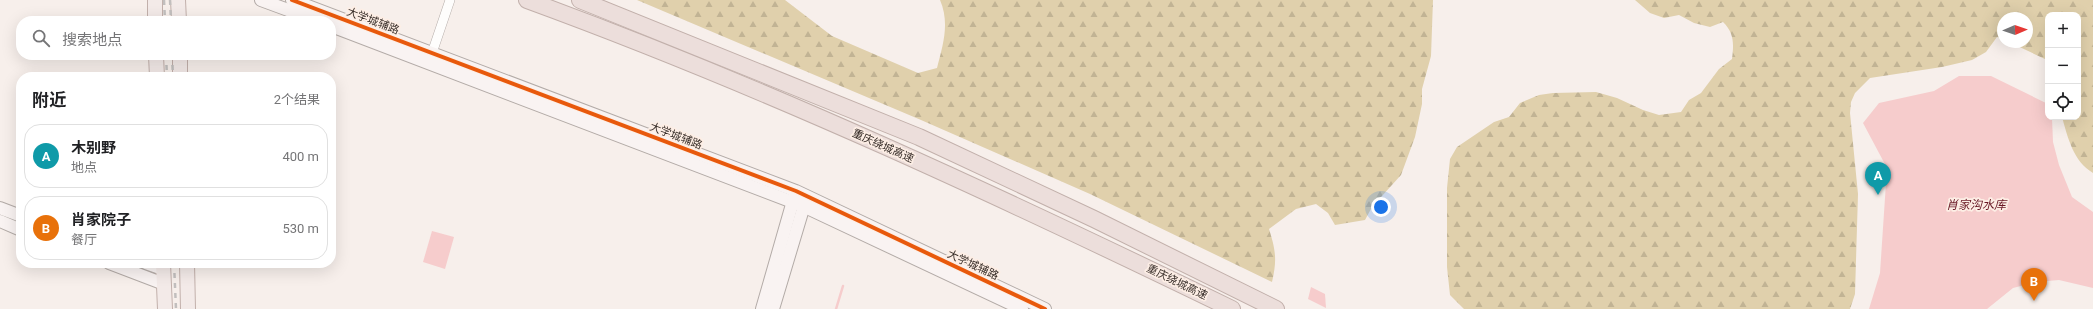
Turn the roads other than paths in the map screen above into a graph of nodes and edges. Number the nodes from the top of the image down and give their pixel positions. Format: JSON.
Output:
{"nodes":[{"id":1,"x":155,"y":0,"type":"edge"},
{"id":2,"x":178,"y":0,"type":"edge"},
{"id":3,"x":261,"y":0,"type":"edge"},
{"id":4,"x":292,"y":0,"type":"edge"},
{"id":5,"x":450,"y":0,"type":"edge"},
{"id":6,"x":527,"y":0,"type":"edge"},
{"id":7,"x":580,"y":0,"type":"edge"},
{"id":8,"x":155,"y":16,"type":"edge"},
{"id":9,"x":179,"y":16,"type":"edge"},
{"id":10,"x":304,"y":16,"type":"edge"},
{"id":11,"x":330,"y":16,"type":"edge"},
{"id":12,"x":336,"y":18,"type":"edge"},
{"id":13,"x":336,"y":28,"type":"edge"},
{"id":14,"x":430,"y":58,"type":"junction"},
{"id":15,"x":156,"y":60,"type":"edge"},
{"id":16,"x":180,"y":60,"type":"edge"},
{"id":17,"x":157,"y":72,"type":"edge"},
{"id":18,"x":180,"y":72,"type":"edge"},
{"id":19,"x":800,"y":199,"type":"junction"},
{"id":20,"x":0,"y":208,"type":"edge"},
{"id":21,"x":16,"y":214,"type":"edge"},
{"id":22,"x":0,"y":222,"type":"edge"},
{"id":23,"x":16,"y":228,"type":"edge"},
{"id":24,"x":122,"y":268,"type":"edge"},
{"id":25,"x":163,"y":268,"type":"edge"},
{"id":26,"x":186,"y":268,"type":"edge"},
{"id":27,"x":164,"y":284,"type":"junction"},
{"id":28,"x":165,"y":309,"type":"edge"},
{"id":29,"x":188,"y":309,"type":"edge"},
{"id":30,"x":762,"y":309,"type":"edge"},
{"id":31,"x":773,"y":309,"type":"edge"},
{"id":32,"x":1022,"y":309,"type":"edge"},
{"id":33,"x":1045,"y":309,"type":"edge"},
{"id":34,"x":1232,"y":309,"type":"edge"},
{"id":35,"x":1276,"y":309,"type":"edge"}],
"edges":[{"from":1,"to":8,"type":"main road"},
{"from":2,"to":9,"type":"main road"},
{"from":3,"to":10,"type":"street"},
{"from":4,"to":11,"type":"street","name":"大学城辅路"},
{"from":5,"to":14,"type":"street"},
{"from":6,"to":34,"type":"highway","name":"重庆绕城高速"},
{"from":7,"to":35,"type":"highway","name":"重庆绕城高速"},
{"from":12,"to":14,"type":"street","name":"大学城辅路"},
{"from":13,"to":14,"type":"street","name":"大学城辅路"},
{"from":14,"to":19,"type":"street","name":"大学城辅路"},
{"from":15,"to":17,"type":"main road"},
{"from":16,"to":18,"type":"main road"},
{"from":19,"to":30,"type":"street"},
{"from":19,"to":31,"type":"street"},
{"from":19,"to":32,"type":"street","name":"大学城辅路"},
{"from":19,"to":33,"type":"street","name":"大学城辅路"},
{"from":20,"to":21,"type":"street"},
{"from":22,"to":23,"type":"street"},
{"from":24,"to":27,"type":"street"},
{"from":25,"to":27,"type":"main road"},
{"from":26,"to":29,"type":"main road"},
{"from":27,"to":28,"type":"main road"}]}
